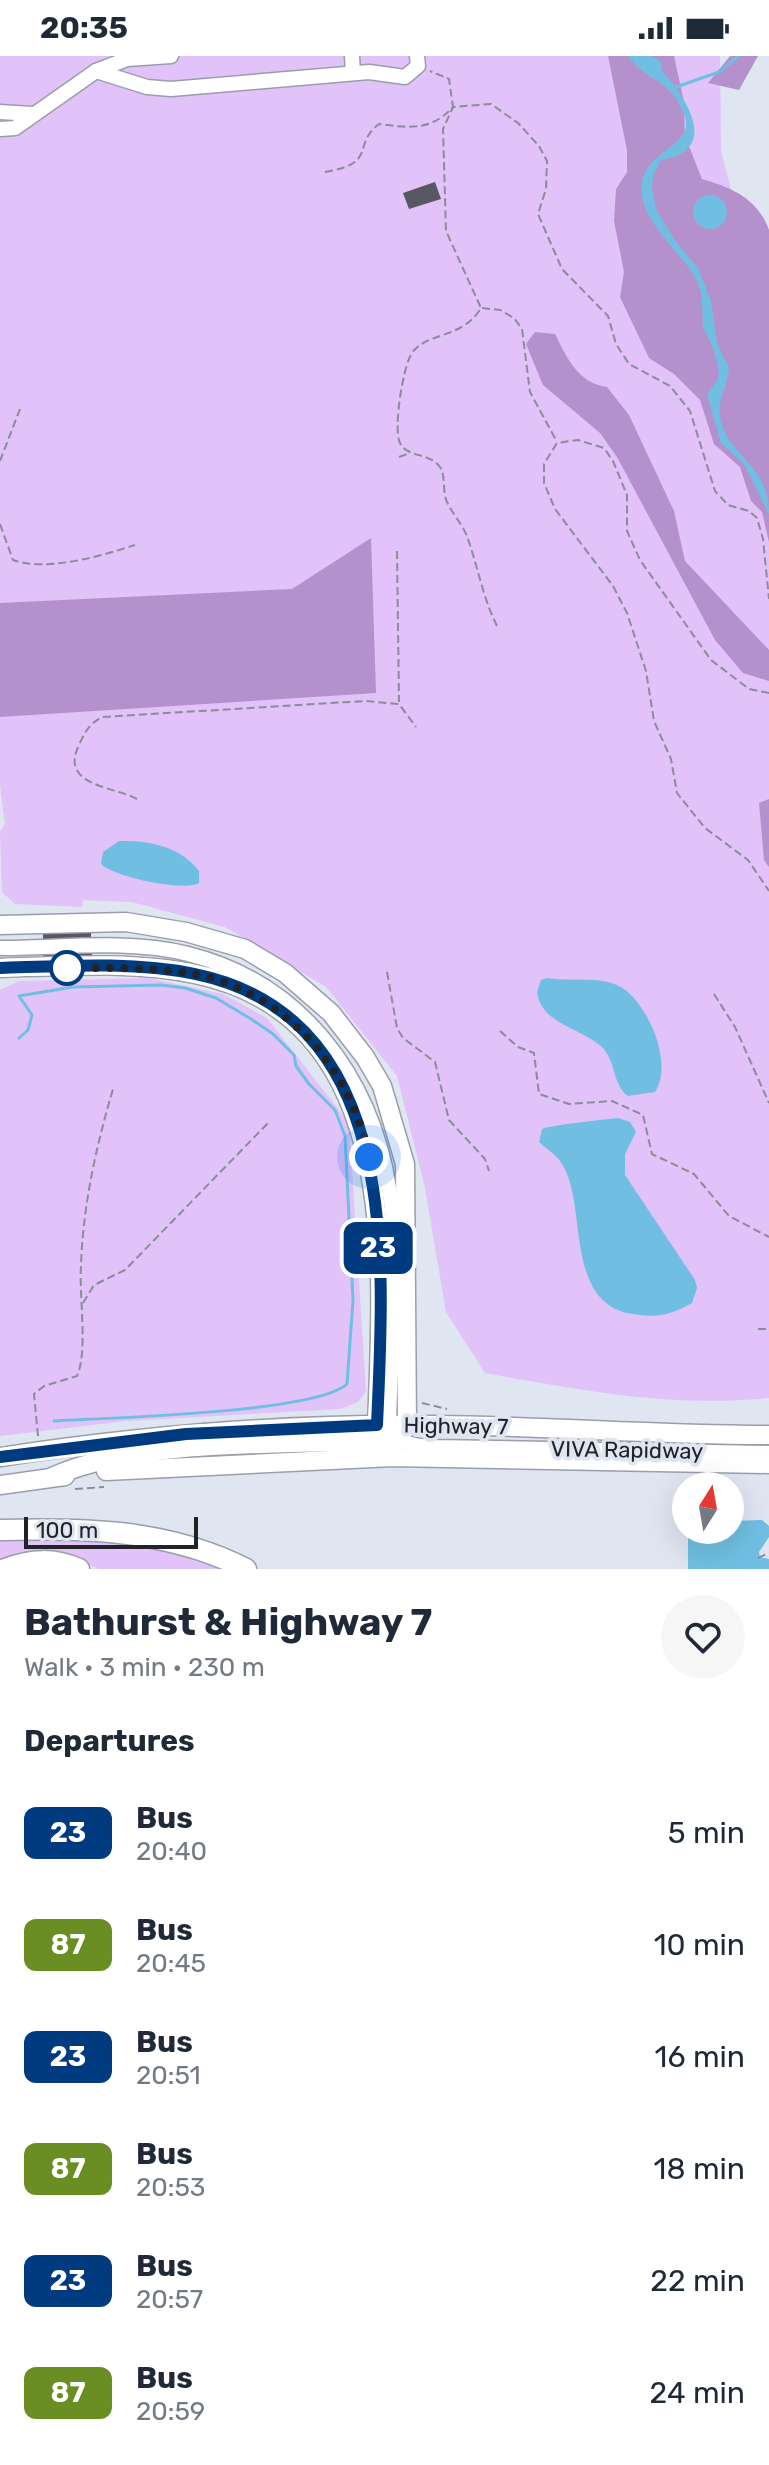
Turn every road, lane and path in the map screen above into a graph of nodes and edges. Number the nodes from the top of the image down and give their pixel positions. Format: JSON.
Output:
{"nodes":[{"id":1,"x":171,"y":56,"type":"edge"},
{"id":2,"x":352,"y":56,"type":"edge"},
{"id":3,"x":418,"y":61,"type":"edge"},
{"id":4,"x":96,"y":71,"type":"junction"},
{"id":5,"x":353,"y":73,"type":"junction"},
{"id":6,"x":453,"y":107,"type":"junction"},
{"id":7,"x":0,"y":112,"type":"edge"},
{"id":8,"x":32,"y":114,"type":"junction"},
{"id":9,"x":0,"y":129,"type":"edge"},
{"id":10,"x":325,"y":172,"type":"dead end"},
{"id":11,"x":481,"y":308,"type":"junction"},
{"id":12,"x":20,"y":409,"type":"dead end"},
{"id":13,"x":557,"y":443,"type":"junction"},
{"id":14,"x":411,"y":453,"type":"junction"},
{"id":15,"x":399,"y":457,"type":"dead end"},
{"id":16,"x":0,"y":461,"type":"edge"},
{"id":17,"x":0,"y":524,"type":"edge"},
{"id":18,"x":135,"y":545,"type":"dead end"},
{"id":19,"x":397,"y":551,"type":"dead end"},
{"id":20,"x":769,"y":599,"type":"edge"},
{"id":21,"x":497,"y":626,"type":"dead end"},
{"id":22,"x":769,"y":693,"type":"edge"},
{"id":23,"x":399,"y":704,"type":"junction"},
{"id":24,"x":416,"y":727,"type":"dead end"},
{"id":25,"x":137,"y":799,"type":"dead end"},
{"id":26,"x":769,"y":891,"type":"edge"},
{"id":27,"x":0,"y":925,"type":"edge"},
{"id":28,"x":0,"y":948,"type":"edge"},
{"id":29,"x":0,"y":968,"type":"edge"},
{"id":30,"x":387,"y":972,"type":"dead end"},
{"id":31,"x":714,"y":994,"type":"dead end"},
{"id":32,"x":500,"y":1031,"type":"dead end"},
{"id":33,"x":113,"y":1089,"type":"dead end"},
{"id":34,"x":769,"y":1103,"type":"edge"},
{"id":35,"x":269,"y":1122,"type":"dead end"},
{"id":36,"x":489,"y":1171,"type":"dead end"},
{"id":37,"x":769,"y":1237,"type":"edge"},
{"id":38,"x":393,"y":1290,"type":"junction"},
{"id":39,"x":82,"y":1304,"type":"junction"},
{"id":40,"x":758,"y":1329,"type":"dead end"},
{"id":41,"x":769,"y":1329,"type":"edge"},
{"id":42,"x":408,"y":1346,"type":"junction"},
{"id":43,"x":417,"y":1395,"type":"dead end"},
{"id":44,"x":435,"y":1409,"type":"dead end"},
{"id":45,"x":769,"y":1435,"type":"edge"},
{"id":46,"x":391,"y":1436,"type":"junction"},
{"id":47,"x":38,"y":1437,"type":"dead end"},
{"id":48,"x":769,"y":1453,"type":"edge"},
{"id":49,"x":0,"y":1457,"type":"edge"},
{"id":50,"x":769,"y":1464,"type":"edge"},
{"id":51,"x":0,"y":1485,"type":"edge"},
{"id":52,"x":0,"y":1530,"type":"edge"},
{"id":53,"x":769,"y":1553,"type":"edge"},
{"id":54,"x":758,"y":1558,"type":"dead end"},
{"id":55,"x":5,"y":1569,"type":"edge"},
{"id":56,"x":79,"y":1569,"type":"edge"},
{"id":57,"x":246,"y":1569,"type":"edge"}],
"edges":[{"from":1,"to":4,"type":"lane"},
{"from":2,"to":5,"type":"lane"},
{"from":3,"to":5,"type":"lane"},
{"from":3,"to":6,"type":"path"},
{"from":4,"to":5,"type":"lane"},
{"from":4,"to":8,"type":"lane"},
{"from":6,"to":10,"type":"path"},
{"from":6,"to":11,"type":"path"},
{"from":6,"to":20,"type":"path"},
{"from":7,"to":8,"type":"lane"},
{"from":8,"to":9,"type":"lane"},
{"from":11,"to":13,"type":"path"},
{"from":11,"to":14,"type":"path"},
{"from":12,"to":16,"type":"path"},
{"from":13,"to":22,"type":"path"},
{"from":13,"to":26,"type":"path"},
{"from":14,"to":15,"type":"path"},
{"from":14,"to":21,"type":"path"},
{"from":17,"to":18,"type":"path"},
{"from":19,"to":23,"type":"path"},
{"from":23,"to":24,"type":"path"},
{"from":23,"to":25,"type":"path"},
{"from":27,"to":42,"type":"main road"},
{"from":28,"to":38,"type":"lane"},
{"from":29,"to":46,"type":"main road"},
{"from":30,"to":36,"type":"path"},
{"from":31,"to":34,"type":"path"},
{"from":32,"to":37,"type":"path"},
{"from":33,"to":39,"type":"path"},
{"from":35,"to":39,"type":"path"},
{"from":38,"to":42,"type":"lane"},
{"from":38,"to":46,"type":"lane"},
{"from":39,"to":47,"type":"path"},
{"from":40,"to":41,"type":"path"},
{"from":42,"to":46,"type":"main road"},
{"from":43,"to":44,"type":"path"},
{"from":45,"to":46,"type":"main road","name":"Highway 7"},
{"from":46,"to":48,"type":"lane","name":"VIVA Rapidway"},
{"from":46,"to":49,"type":"main road","name":"Highway 7"},
{"from":46,"to":50,"type":"main road","name":"Highway 7"},
{"from":46,"to":51,"type":"main road"},
{"from":52,"to":57,"type":"highway"},
{"from":53,"to":54,"type":"path"},
{"from":55,"to":56,"type":"highway"}]}
